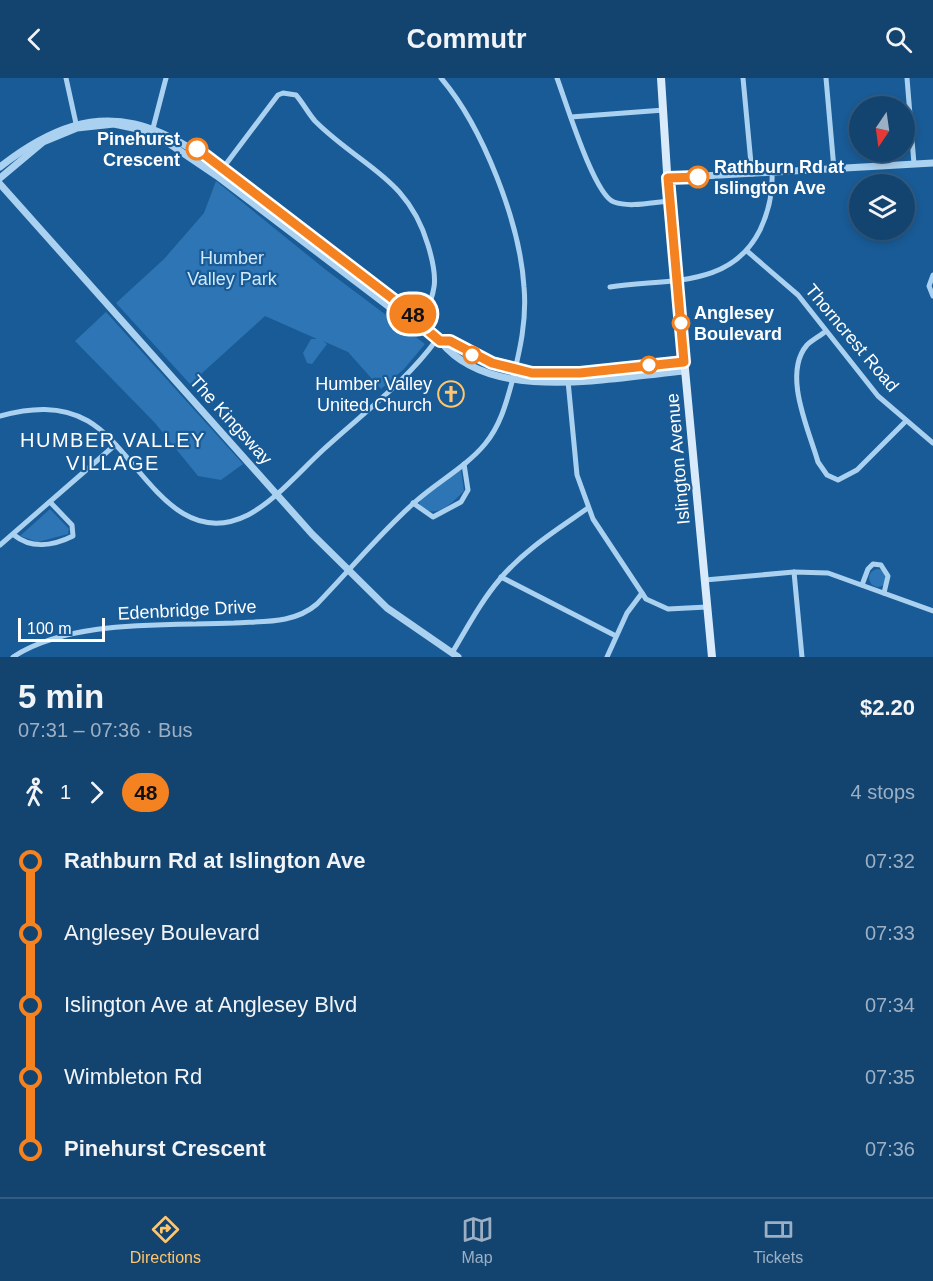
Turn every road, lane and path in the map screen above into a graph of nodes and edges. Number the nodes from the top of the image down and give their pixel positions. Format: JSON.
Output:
{"nodes":[{"id":1,"x":66,"y":78,"type":"edge"},
{"id":2,"x":166,"y":78,"type":"edge"},
{"id":3,"x":441,"y":78,"type":"edge"},
{"id":4,"x":556,"y":78,"type":"edge"},
{"id":5,"x":661,"y":78,"type":"edge"},
{"id":6,"x":743,"y":78,"type":"edge"},
{"id":7,"x":826,"y":78,"type":"edge"},
{"id":8,"x":908,"y":78,"type":"edge"},
{"id":9,"x":664,"y":110,"type":"junction"},
{"id":10,"x":571,"y":117,"type":"junction"},
{"id":11,"x":75,"y":119,"type":"junction"},
{"id":12,"x":155,"y":123,"type":"junction"},
{"id":13,"x":77,"y":128,"type":"junction"},
{"id":14,"x":152,"y":132,"type":"junction"},
{"id":15,"x":933,"y":163,"type":"edge"},
{"id":16,"x":915,"y":164,"type":"junction"},
{"id":17,"x":0,"y":167,"type":"edge"},
{"id":18,"x":222,"y":169,"type":"junction"},
{"id":19,"x":834,"y":169,"type":"junction"},
{"id":20,"x":772,"y":172,"type":"junction"},
{"id":21,"x":752,"y":174,"type":"junction"},
{"id":22,"x":217,"y":176,"type":"junction"},
{"id":23,"x":0,"y":178,"type":"edge"},
{"id":24,"x":668,"y":178,"type":"junction"},
{"id":25,"x":0,"y":184,"type":"edge"},
{"id":26,"x":670,"y":201,"type":"junction"},
{"id":27,"x":747,"y":251,"type":"junction"},
{"id":28,"x":933,"y":275,"type":"edge"},
{"id":29,"x":678,"y":280,"type":"junction"},
{"id":30,"x":610,"y":286,"type":"dead end"},
{"id":31,"x":933,"y":296,"type":"edge"},
{"id":32,"x":421,"y":325,"type":"junction"},
{"id":33,"x":826,"y":331,"type":"junction"},
{"id":34,"x":439,"y":340,"type":"junction"},
{"id":35,"x":684,"y":362,"type":"junction"},
{"id":36,"x":515,"y":370,"type":"junction"},
{"id":37,"x":685,"y":371,"type":"junction"},
{"id":38,"x":567,"y":373,"type":"junction"},
{"id":39,"x":512,"y":380,"type":"junction"},
{"id":40,"x":568,"y":383,"type":"junction"},
{"id":41,"x":0,"y":416,"type":"edge"},
{"id":42,"x":905,"y":422,"type":"junction"},
{"id":43,"x":933,"y":443,"type":"edge"},
{"id":44,"x":115,"y":446,"type":"junction"},
{"id":45,"x":464,"y":464,"type":"junction"},
{"id":46,"x":276,"y":493,"type":"junction"},
{"id":47,"x":50,"y":502,"type":"junction"},
{"id":48,"x":413,"y":503,"type":"junction"},
{"id":49,"x":588,"y":508,"type":"junction"},
{"id":50,"x":14,"y":535,"type":"junction"},
{"id":51,"x":0,"y":545,"type":"edge"},
{"id":52,"x":350,"y":571,"type":"junction"},
{"id":53,"x":794,"y":573,"type":"junction"},
{"id":54,"x":501,"y":577,"type":"junction"},
{"id":55,"x":705,"y":580,"type":"junction"},
{"id":56,"x":862,"y":585,"type":"junction"},
{"id":57,"x":642,"y":593,"type":"junction"},
{"id":58,"x":884,"y":593,"type":"junction"},
{"id":59,"x":707,"y":607,"type":"junction"},
{"id":60,"x":933,"y":611,"type":"edge"},
{"id":61,"x":616,"y":636,"type":"junction"},
{"id":62,"x":455,"y":655,"type":"edge"},
{"id":63,"x":13,"y":657,"type":"edge"},
{"id":64,"x":607,"y":657,"type":"edge"},
{"id":65,"x":712,"y":657,"type":"edge"},
{"id":66,"x":802,"y":657,"type":"edge"}],
"edges":[{"from":1,"to":11,"type":"street"},
{"from":2,"to":12,"type":"street"},
{"from":3,"to":36,"type":"street","name":"Edenbridge Drive"},
{"from":4,"to":10,"type":"street"},
{"from":5,"to":9,"type":"main road","name":"Islington Avenue"},
{"from":6,"to":21,"type":"street"},
{"from":7,"to":19,"type":"street"},
{"from":8,"to":16,"type":"street"},
{"from":9,"to":10,"type":"street"},
{"from":9,"to":24,"type":"main road","name":"Islington Avenue"},
{"from":10,"to":26,"type":"street"},
{"from":11,"to":12,"type":"street"},
{"from":11,"to":13,"type":"street"},
{"from":11,"to":17,"type":"street"},
{"from":12,"to":14,"type":"street"},
{"from":12,"to":18,"type":"street"},
{"from":13,"to":14,"type":"street"},
{"from":13,"to":23,"type":"street"},
{"from":14,"to":22,"type":"street"},
{"from":15,"to":16,"type":"street"},
{"from":16,"to":19,"type":"street"},
{"from":18,"to":22,"type":"street"},
{"from":18,"to":32,"type":"street"},
{"from":18,"to":32,"type":"street"},
{"from":19,"to":20,"type":"street"},
{"from":20,"to":21,"type":"street"},
{"from":20,"to":27,"type":"street"},
{"from":21,"to":24,"type":"street"},
{"from":22,"to":32,"type":"street"},
{"from":24,"to":26,"type":"main road","name":"Islington Avenue"},
{"from":25,"to":46,"type":"street","name":"The Kingsway"},
{"from":26,"to":29,"type":"main road","name":"Islington Avenue"},
{"from":27,"to":29,"type":"street"},
{"from":27,"to":33,"type":"street","name":"Thorncrest Road"},
{"from":28,"to":31,"type":"street"},
{"from":29,"to":30,"type":"street"},
{"from":29,"to":35,"type":"main road","name":"Islington Avenue"},
{"from":32,"to":34,"type":"street"},
{"from":33,"to":42,"type":"street","name":"Thorncrest Road"},
{"from":33,"to":42,"type":"street"},
{"from":34,"to":36,"type":"street"},
{"from":34,"to":39,"type":"street"},
{"from":34,"to":46,"type":"street"},
{"from":35,"to":37,"type":"main road","name":"Islington Avenue"},
{"from":35,"to":38,"type":"street"},
{"from":36,"to":38,"type":"street"},
{"from":36,"to":39,"type":"street","name":"Edenbridge Drive"},
{"from":37,"to":40,"type":"street"},
{"from":37,"to":55,"type":"main road","name":"Islington Avenue"},
{"from":38,"to":40,"type":"street"},
{"from":39,"to":40,"type":"street"},
{"from":39,"to":45,"type":"street","name":"Edenbridge Drive"},
{"from":40,"to":49,"type":"street"},
{"from":41,"to":44,"type":"street"},
{"from":42,"to":43,"type":"street","name":"Thorncrest Road"},
{"from":44,"to":46,"type":"street"},
{"from":44,"to":47,"type":"street"},
{"from":45,"to":48,"type":"street","name":"Edenbridge Drive"},
{"from":45,"to":48,"type":"street"},
{"from":46,"to":52,"type":"street","name":"The Kingsway"},
{"from":47,"to":50,"type":"street"},
{"from":47,"to":50,"type":"street"},
{"from":48,"to":52,"type":"street","name":"Edenbridge Drive"},
{"from":49,"to":54,"type":"street"},
{"from":49,"to":57,"type":"street"},
{"from":50,"to":51,"type":"street"},
{"from":52,"to":62,"type":"street","name":"The Kingsway"},
{"from":52,"to":63,"type":"street","name":"Edenbridge Drive"},
{"from":53,"to":55,"type":"street"},
{"from":53,"to":56,"type":"street"},
{"from":53,"to":66,"type":"street"},
{"from":54,"to":61,"type":"street"},
{"from":54,"to":62,"type":"street"},
{"from":55,"to":59,"type":"main road","name":"Islington Avenue"},
{"from":56,"to":58,"type":"street"},
{"from":56,"to":58,"type":"street"},
{"from":57,"to":59,"type":"street"},
{"from":57,"to":61,"type":"street"},
{"from":58,"to":60,"type":"street"},
{"from":59,"to":65,"type":"main road","name":"Islington Avenue"},
{"from":61,"to":64,"type":"street"}]}
